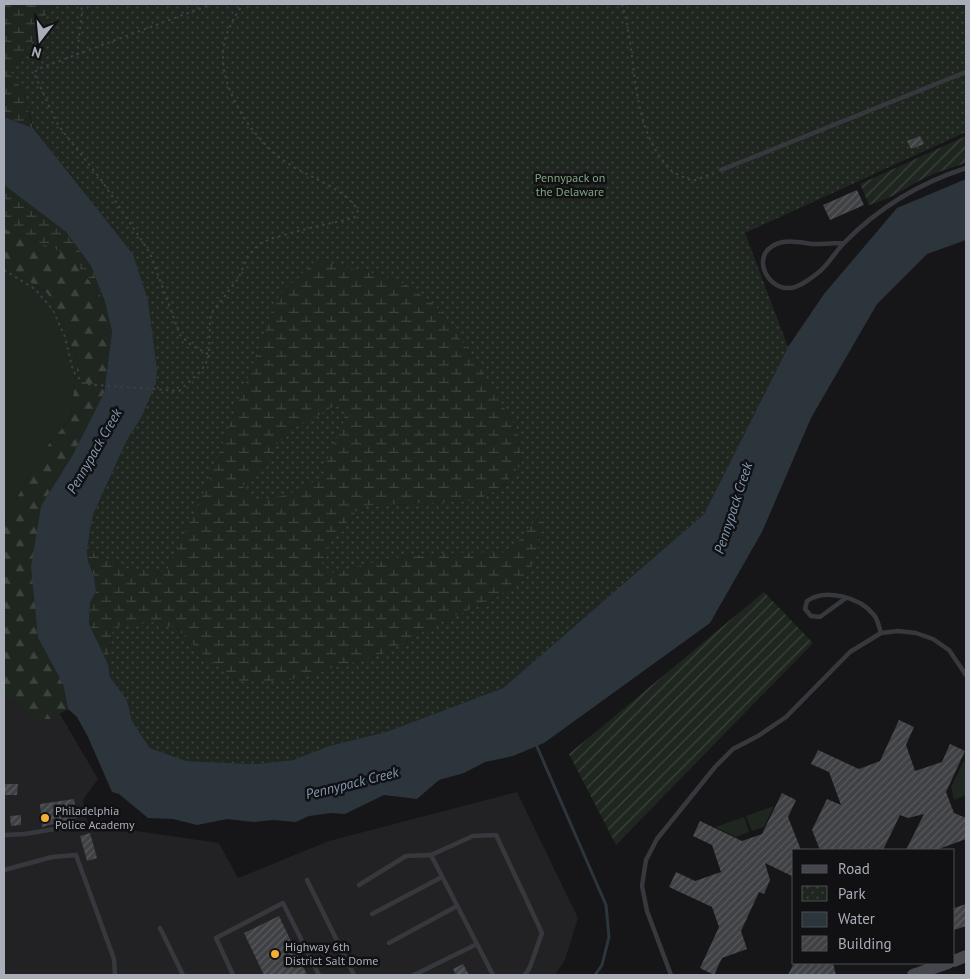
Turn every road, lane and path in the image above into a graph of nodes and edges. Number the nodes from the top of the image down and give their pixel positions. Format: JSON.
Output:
{"nodes":[{"id":1,"x":81,"y":4,"type":"edge"},
{"id":2,"x":212,"y":4,"type":"edge"},
{"id":3,"x":243,"y":4,"type":"edge"},
{"id":4,"x":622,"y":4,"type":"edge"},
{"id":5,"x":78,"y":55,"type":"junction"},
{"id":6,"x":966,"y":72,"type":"edge"},
{"id":7,"x":966,"y":168,"type":"edge"},
{"id":8,"x":721,"y":170,"type":"joint"},
{"id":9,"x":844,"y":243,"type":"junction"},
{"id":10,"x":4,"y":270,"type":"edge"},
{"id":11,"x":209,"y":355,"type":"junction"},
{"id":12,"x":846,"y":598,"type":"junction"},
{"id":13,"x":881,"y":633,"type":"junction"},
{"id":14,"x":966,"y":675,"type":"edge"},
{"id":15,"x":78,"y":825,"type":"dead end"},
{"id":16,"x":4,"y":835,"type":"edge"},
{"id":17,"x":431,"y":855,"type":"junction"},
{"id":18,"x":4,"y":870,"type":"edge"},
{"id":19,"x":442,"y":877,"type":"junction"},
{"id":20,"x":306,"y":880,"type":"dead end"},
{"id":21,"x":359,"y":885,"type":"dead end"},
{"id":22,"x":457,"y":906,"type":"junction"},
{"id":23,"x":372,"y":914,"type":"dead end"},
{"id":24,"x":160,"y":928,"type":"dead end"},
{"id":25,"x":389,"y":943,"type":"dead end"},
{"id":26,"x":477,"y":944,"type":"junction"},
{"id":27,"x":945,"y":964,"type":"edge"},
{"id":28,"x":115,"y":975,"type":"edge"},
{"id":29,"x":183,"y":975,"type":"edge"},
{"id":30,"x":233,"y":975,"type":"edge"},
{"id":31,"x":319,"y":975,"type":"edge"},
{"id":32,"x":354,"y":975,"type":"edge"},
{"id":33,"x":414,"y":975,"type":"edge"},
{"id":34,"x":493,"y":975,"type":"edge"},
{"id":35,"x":525,"y":975,"type":"edge"},
{"id":36,"x":671,"y":975,"type":"edge"},
{"id":37,"x":913,"y":975,"type":"edge"}],
"edges":[{"from":1,"to":5,"type":"path"},
{"from":2,"to":5,"type":"path"},
{"from":3,"to":11,"type":"path"},
{"from":4,"to":8,"type":"path"},
{"from":5,"to":11,"type":"path"},
{"from":6,"to":8,"type":"lane"},
{"from":7,"to":9,"type":"lane"},
{"from":9,"to":9,"type":"lane"},
{"from":10,"to":11,"type":"path"},
{"from":12,"to":12,"type":"lane"},
{"from":12,"to":13,"type":"lane"},
{"from":13,"to":14,"type":"lane"},
{"from":13,"to":36,"type":"lane"},
{"from":15,"to":16,"type":"lane"},
{"from":17,"to":19,"type":"lane"},
{"from":17,"to":21,"type":"lane"},
{"from":17,"to":35,"type":"lane"},
{"from":18,"to":28,"type":"lane"},
{"from":19,"to":22,"type":"lane"},
{"from":19,"to":23,"type":"lane"},
{"from":20,"to":32,"type":"lane"},
{"from":22,"to":25,"type":"lane"},
{"from":22,"to":26,"type":"lane"},
{"from":24,"to":29,"type":"lane"},
{"from":26,"to":33,"type":"lane"},
{"from":26,"to":34,"type":"lane"},
{"from":27,"to":37,"type":"main road"},
{"from":30,"to":31,"type":"lane"}]}
